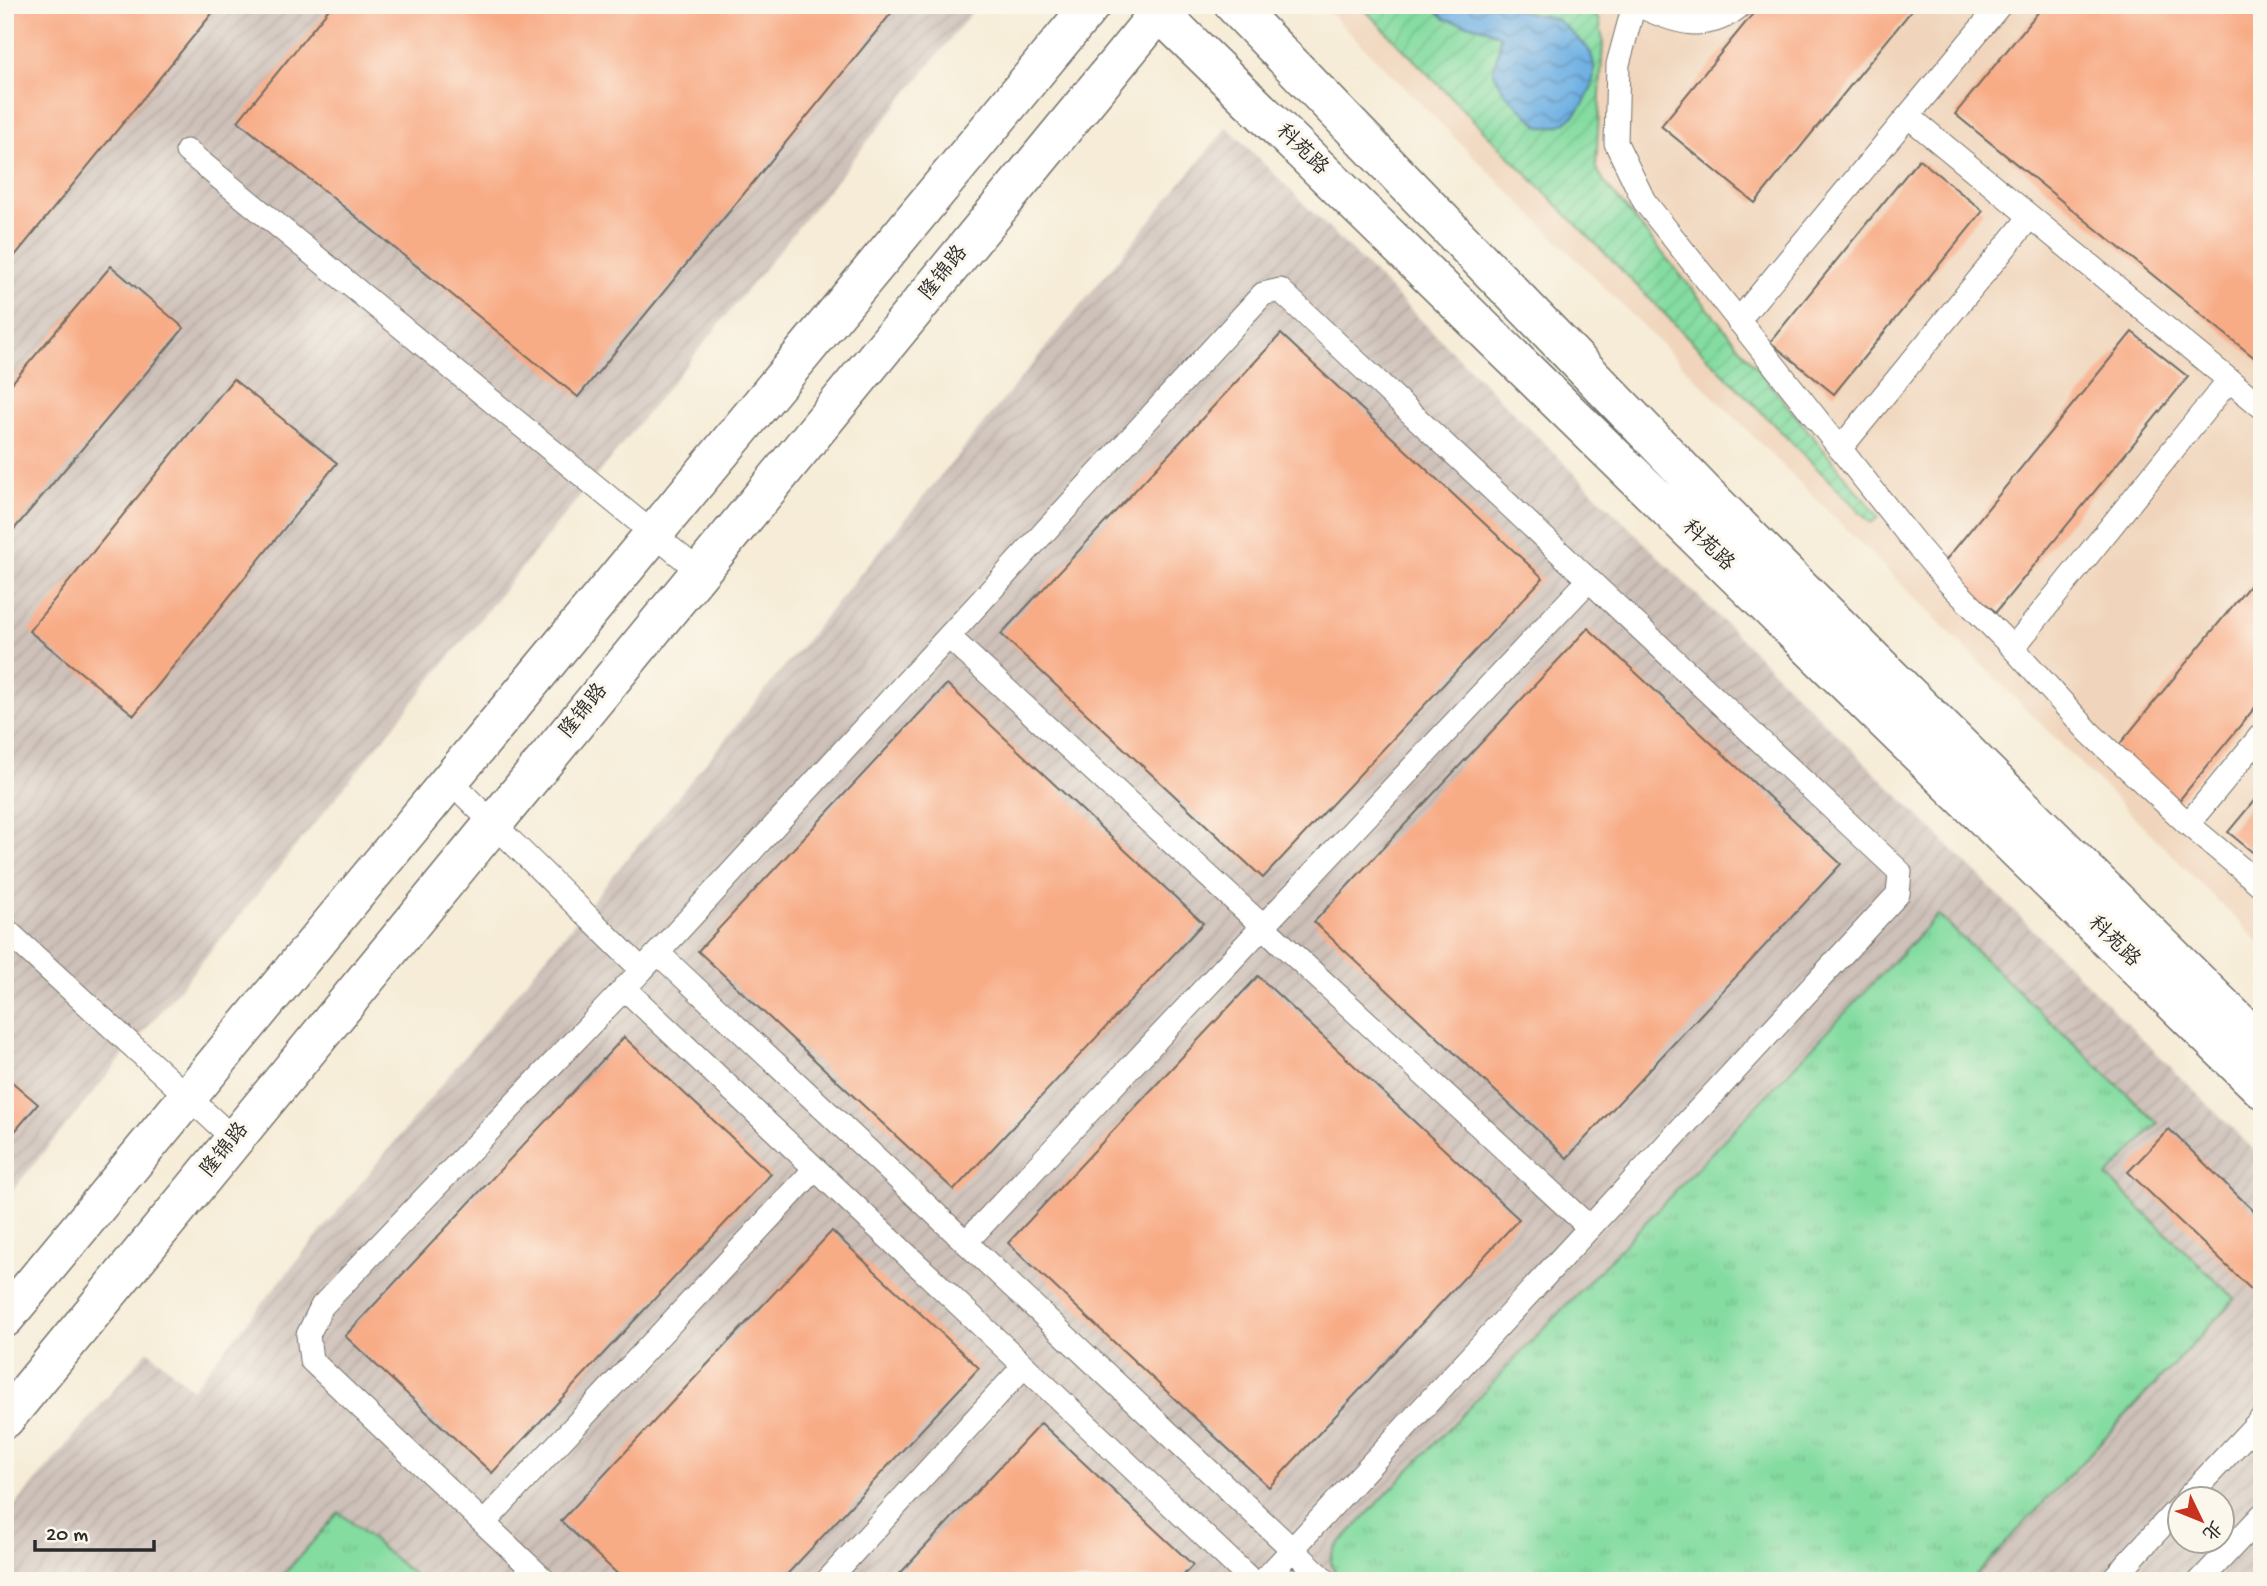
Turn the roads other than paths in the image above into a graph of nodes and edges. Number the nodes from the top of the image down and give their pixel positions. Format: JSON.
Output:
{"nodes":[{"id":1,"x":1091,"y":5,"type":"edge"},
{"id":2,"x":1234,"y":5,"type":"edge"},
{"id":3,"x":1636,"y":5,"type":"edge"},
{"id":4,"x":1741,"y":5,"type":"edge"},
{"id":5,"x":2000,"y":5,"type":"edge"},
{"id":6,"x":1159,"y":8,"type":"edge"},
{"id":7,"x":1909,"y":116,"type":"junction"},
{"id":8,"x":187,"y":151,"type":"dead end"},
{"id":9,"x":2030,"y":216,"type":"junction"},
{"id":10,"x":1738,"y":321,"type":"junction"},
{"id":11,"x":2229,"y":380,"type":"junction"},
{"id":12,"x":2262,"y":407,"type":"edge"},
{"id":13,"x":1840,"y":449,"type":"junction"},
{"id":14,"x":653,"y":534,"type":"junction"},
{"id":15,"x":700,"y":572,"type":"junction"},
{"id":16,"x":1590,"y":580,"type":"junction"},
{"id":17,"x":948,"y":637,"type":"junction"},
{"id":18,"x":2013,"y":648,"type":"junction"},
{"id":19,"x":2262,"y":734,"type":"edge"},
{"id":20,"x":450,"y":780,"type":"junction"},
{"id":21,"x":494,"y":824,"type":"junction"},
{"id":22,"x":2188,"y":824,"type":"junction"},
{"id":23,"x":2262,"y":886,"type":"edge"},
{"id":24,"x":1263,"y":926,"type":"junction"},
{"id":25,"x":5,"y":929,"type":"edge"},
{"id":26,"x":658,"y":953,"type":"junction"},
{"id":27,"x":642,"y":970,"type":"junction"},
{"id":28,"x":624,"y":988,"type":"junction"},
{"id":29,"x":2262,"y":1045,"type":"edge"},
{"id":30,"x":2262,"y":1089,"type":"edge"},
{"id":31,"x":188,"y":1097,"type":"junction"},
{"id":32,"x":234,"y":1140,"type":"junction"},
{"id":33,"x":816,"y":1169,"type":"junction"},
{"id":34,"x":1589,"y":1227,"type":"junction"},
{"id":35,"x":966,"y":1242,"type":"junction"},
{"id":36,"x":5,"y":1318,"type":"edge"},
{"id":37,"x":1024,"y":1366,"type":"junction"},
{"id":38,"x":2262,"y":1418,"type":"edge"},
{"id":39,"x":5,"y":1419,"type":"edge"},
{"id":40,"x":2201,"y":1484,"type":"edge"},
{"id":41,"x":2262,"y":1514,"type":"edge"},
{"id":42,"x":2166,"y":1520,"type":"edge"},
{"id":43,"x":484,"y":1523,"type":"junction"},
{"id":44,"x":1291,"y":1548,"type":"junction"},
{"id":45,"x":545,"y":1581,"type":"edge"},
{"id":46,"x":827,"y":1581,"type":"edge"},
{"id":47,"x":1252,"y":1581,"type":"edge"},
{"id":48,"x":1263,"y":1581,"type":"edge"},
{"id":49,"x":1326,"y":1581,"type":"edge"},
{"id":50,"x":2111,"y":1581,"type":"edge"},
{"id":51,"x":2200,"y":1581,"type":"edge"}],
"edges":[{"from":1,"to":14,"type":"main road"},
{"from":2,"to":29,"type":"main road","name":"科苑路"},
{"from":3,"to":4,"type":"lane"},
{"from":3,"to":10,"type":"lane"},
{"from":5,"to":7,"type":"lane"},
{"from":6,"to":15,"type":"main road","name":"隆锦路"},
{"from":6,"to":30,"type":"main road","name":"科苑路"},
{"from":7,"to":9,"type":"lane"},
{"from":7,"to":10,"type":"lane"},
{"from":8,"to":14,"type":"lane"},
{"from":9,"to":11,"type":"lane"},
{"from":9,"to":13,"type":"lane"},
{"from":10,"to":13,"type":"lane"},
{"from":11,"to":12,"type":"lane"},
{"from":11,"to":18,"type":"lane"},
{"from":13,"to":18,"type":"lane"},
{"from":14,"to":15,"type":"lane"},
{"from":14,"to":20,"type":"main road"},
{"from":15,"to":21,"type":"main road","name":"隆锦路"},
{"from":16,"to":17,"type":"lane"},
{"from":16,"to":24,"type":"lane"},
{"from":16,"to":34,"type":"lane"},
{"from":17,"to":24,"type":"lane"},
{"from":17,"to":26,"type":"lane"},
{"from":18,"to":22,"type":"lane"},
{"from":19,"to":22,"type":"lane"},
{"from":20,"to":21,"type":"lane"},
{"from":20,"to":31,"type":"main road"},
{"from":21,"to":27,"type":"lane"},
{"from":21,"to":32,"type":"main road","name":"隆锦路"},
{"from":22,"to":23,"type":"lane"},
{"from":24,"to":34,"type":"lane"},
{"from":24,"to":35,"type":"lane"},
{"from":25,"to":31,"type":"lane"},
{"from":26,"to":27,"type":"lane"},
{"from":26,"to":35,"type":"lane"},
{"from":27,"to":28,"type":"lane"},
{"from":28,"to":33,"type":"lane"},
{"from":28,"to":43,"type":"lane"},
{"from":31,"to":32,"type":"lane"},
{"from":31,"to":36,"type":"main road"},
{"from":32,"to":39,"type":"main road","name":"隆锦路"},
{"from":33,"to":37,"type":"lane"},
{"from":33,"to":43,"type":"lane"},
{"from":34,"to":44,"type":"lane"},
{"from":35,"to":44,"type":"lane"},
{"from":37,"to":46,"type":"lane"},
{"from":37,"to":47,"type":"lane"},
{"from":38,"to":40,"type":"lane"},
{"from":41,"to":51,"type":"lane"},
{"from":42,"to":50,"type":"lane"},
{"from":43,"to":45,"type":"lane"},
{"from":44,"to":48,"type":"lane"},
{"from":44,"to":49,"type":"lane"}]}
